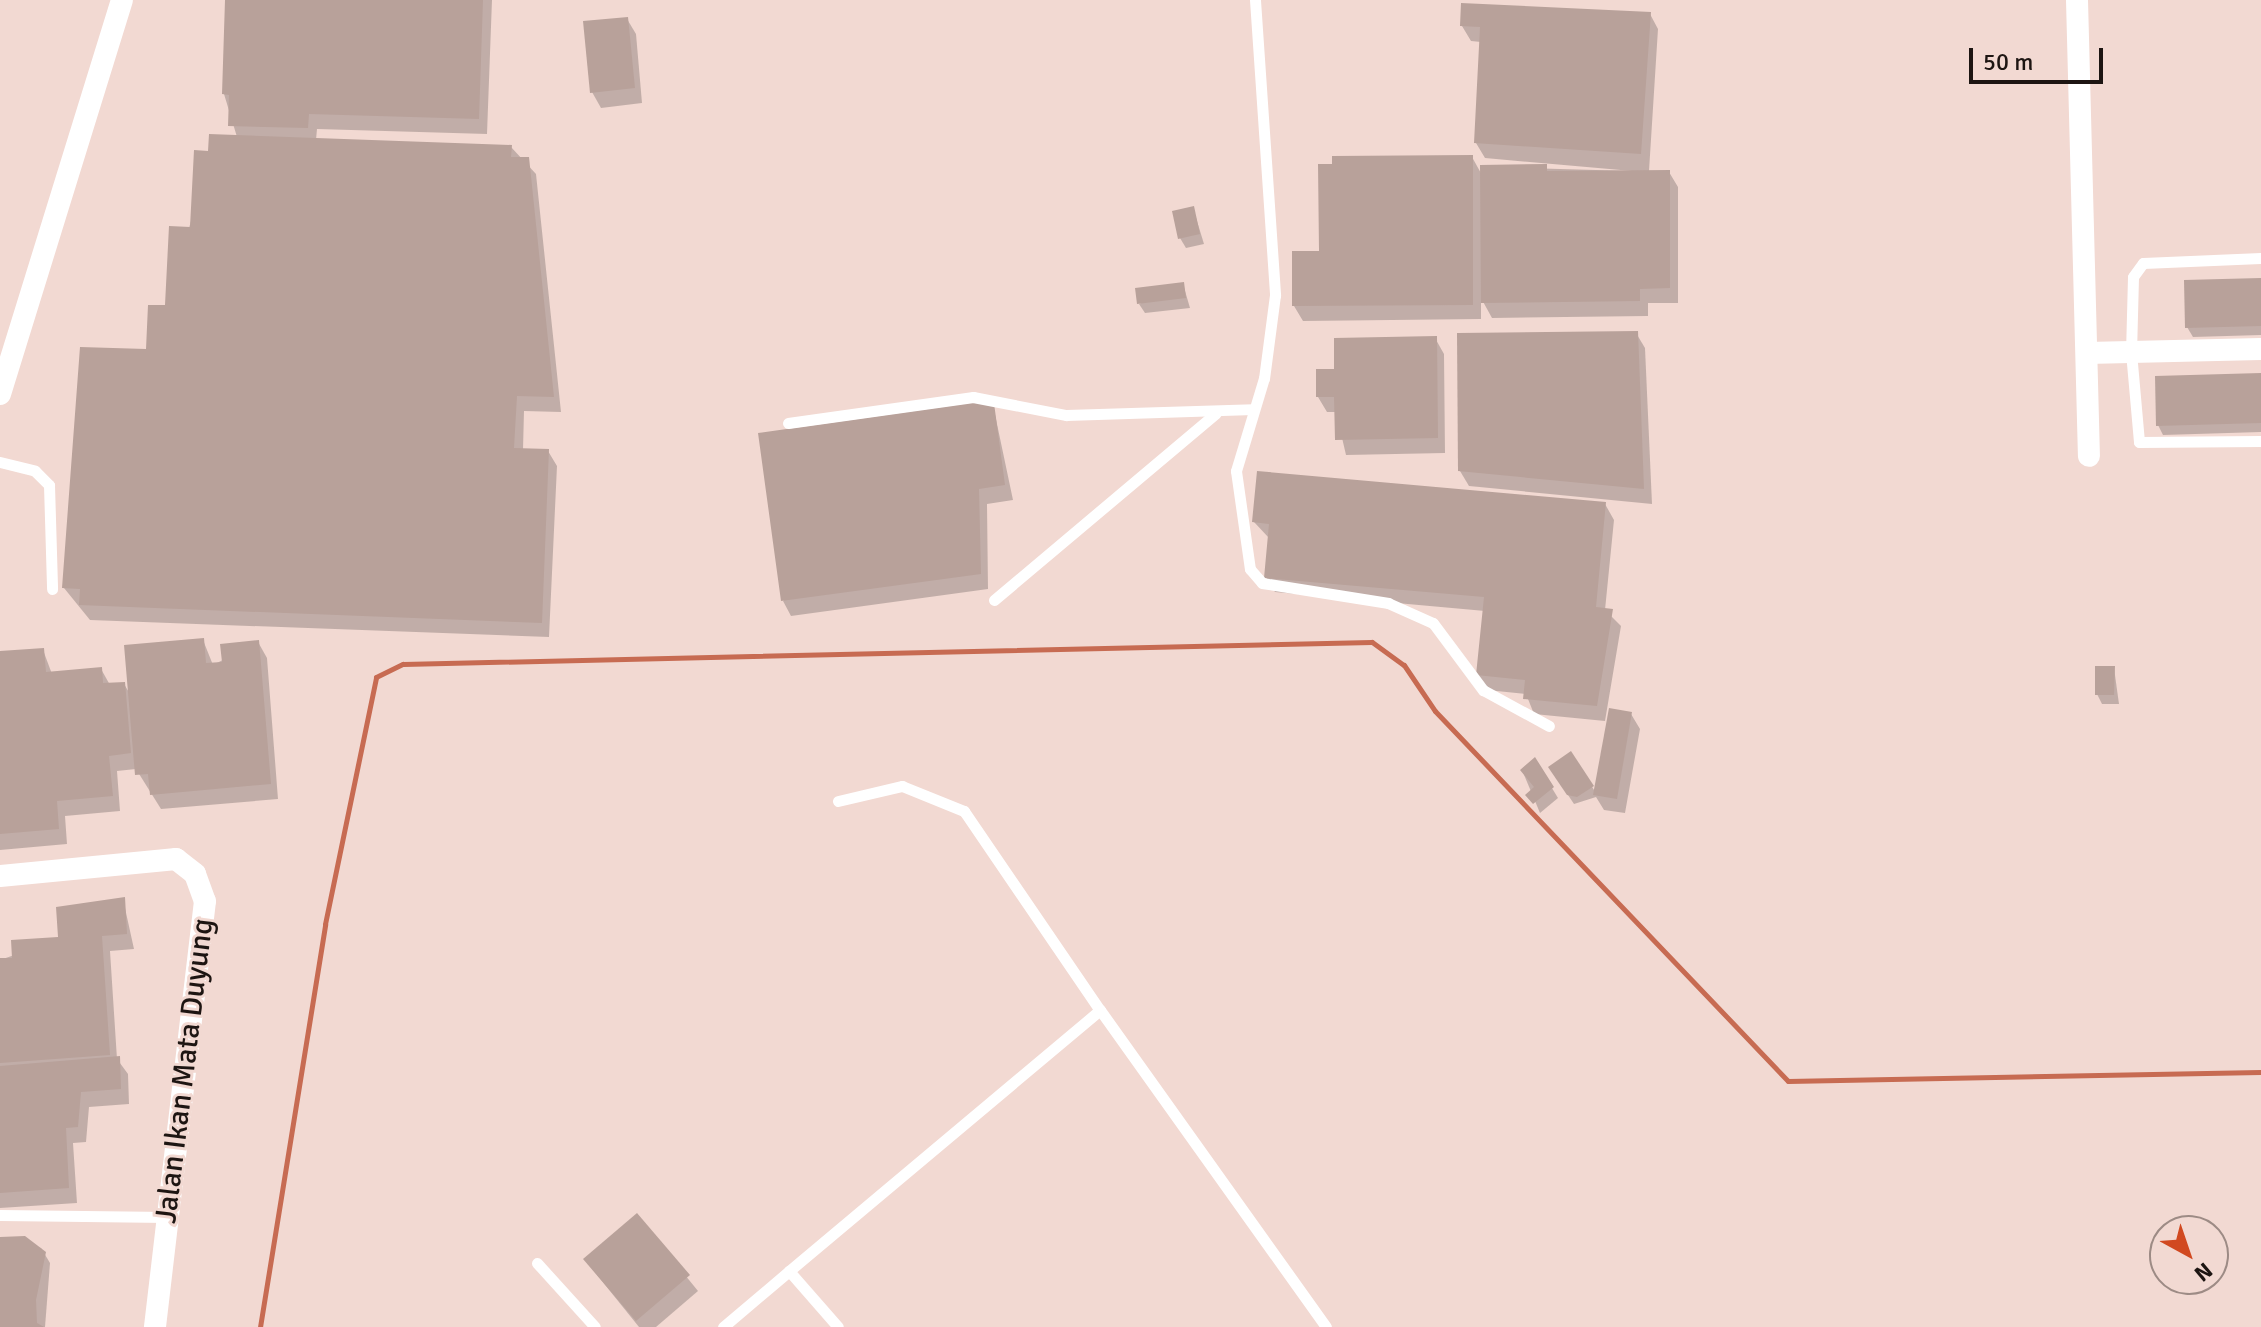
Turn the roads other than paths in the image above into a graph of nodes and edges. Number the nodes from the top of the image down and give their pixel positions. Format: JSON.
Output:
{"nodes":[{"id":1,"x":122,"y":0,"type":"edge"},
{"id":2,"x":1255,"y":0,"type":"edge"},
{"id":3,"x":2077,"y":0,"type":"edge"},
{"id":4,"x":2261,"y":258,"type":"edge"},
{"id":5,"x":2261,"y":349,"type":"edge"},
{"id":6,"x":2131,"y":352,"type":"junction"},
{"id":7,"x":2087,"y":353,"type":"junction"},
{"id":8,"x":0,"y":394,"type":"edge"},
{"id":9,"x":1253,"y":409,"type":"junction"},
{"id":10,"x":1217,"y":412,"type":"junction"},
{"id":11,"x":788,"y":423,"type":"dead end"},
{"id":12,"x":2261,"y":441,"type":"edge"},
{"id":13,"x":2089,"y":456,"type":"dead end"},
{"id":14,"x":0,"y":462,"type":"edge"},
{"id":15,"x":52,"y":589,"type":"dead end"},
{"id":16,"x":994,"y":600,"type":"dead end"},
{"id":17,"x":1549,"y":726,"type":"dead end"},
{"id":18,"x":838,"y":801,"type":"dead end"},
{"id":19,"x":0,"y":876,"type":"edge"},
{"id":20,"x":1100,"y":1010,"type":"junction"},
{"id":21,"x":0,"y":1215,"type":"edge"},
{"id":22,"x":168,"y":1217,"type":"junction"},
{"id":23,"x":537,"y":1263,"type":"dead end"},
{"id":24,"x":789,"y":1271,"type":"junction"},
{"id":25,"x":155,"y":1327,"type":"edge"},
{"id":26,"x":595,"y":1327,"type":"edge"},
{"id":27,"x":723,"y":1327,"type":"edge"},
{"id":28,"x":838,"y":1327,"type":"edge"},
{"id":29,"x":1326,"y":1327,"type":"edge"}],
"edges":[{"from":1,"to":8,"type":"street"},
{"from":2,"to":9,"type":"lane"},
{"from":3,"to":7,"type":"street"},
{"from":4,"to":6,"type":"lane"},
{"from":5,"to":6,"type":"street"},
{"from":6,"to":7,"type":"street"},
{"from":6,"to":12,"type":"lane"},
{"from":7,"to":13,"type":"street"},
{"from":9,"to":10,"type":"lane"},
{"from":9,"to":17,"type":"lane"},
{"from":10,"to":11,"type":"lane"},
{"from":10,"to":16,"type":"lane"},
{"from":14,"to":15,"type":"lane"},
{"from":18,"to":20,"type":"lane"},
{"from":19,"to":22,"type":"street","name":"Jalan Ikan Mata Duyung"},
{"from":20,"to":24,"type":"lane"},
{"from":20,"to":29,"type":"lane"},
{"from":21,"to":22,"type":"lane"},
{"from":22,"to":25,"type":"street","name":"Jalan Ikan Mata Duyung"},
{"from":23,"to":26,"type":"lane"},
{"from":24,"to":27,"type":"lane"},
{"from":24,"to":28,"type":"lane"}]}
